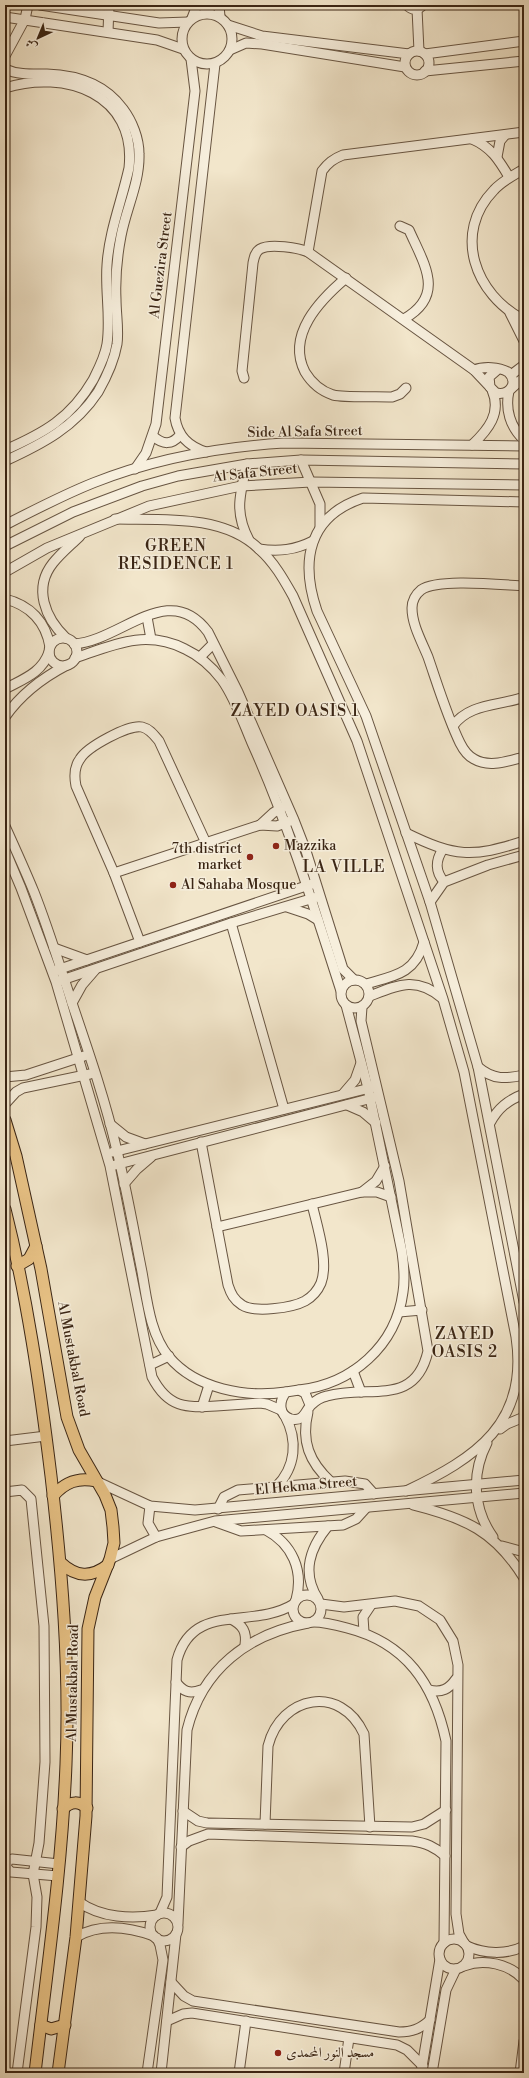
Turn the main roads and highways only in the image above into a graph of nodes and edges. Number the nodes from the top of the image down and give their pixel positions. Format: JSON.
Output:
{"nodes":[{"id":1,"x":5,"y":1120,"type":"edge"},
{"id":2,"x":5,"y":1209,"type":"edge"},
{"id":3,"x":36,"y":1246,"type":"junction"},
{"id":4,"x":17,"y":1266,"type":"junction"},
{"id":5,"x":96,"y":1481,"type":"junction"},
{"id":6,"x":53,"y":1496,"type":"junction"},
{"id":7,"x":109,"y":1562,"type":"junction"},
{"id":8,"x":61,"y":1563,"type":"junction"},
{"id":9,"x":87,"y":1808,"type":"junction"},
{"id":10,"x":63,"y":1809,"type":"junction"},
{"id":11,"x":40,"y":2025,"type":"junction"},
{"id":12,"x":65,"y":2025,"type":"junction"},
{"id":13,"x":35,"y":2073,"type":"edge"},
{"id":14,"x":58,"y":2073,"type":"edge"}],
"edges":[{"from":1,"to":3,"type":"main road","name":"Al Mustakbal Road"},
{"from":2,"to":4,"type":"main road","name":"Al Mustakbal Road"},
{"from":3,"to":4,"type":"main road"},
{"from":3,"to":5,"type":"main road","name":"Al Mustakbal Road"},
{"from":4,"to":6,"type":"main road","name":"Al Mustakbal Road"},
{"from":5,"to":6,"type":"main road"},
{"from":5,"to":7,"type":"main road","name":"Al Mustakbal Road"},
{"from":6,"to":8,"type":"main road","name":"Al Mustakbal Road"},
{"from":7,"to":8,"type":"main road"},
{"from":7,"to":9,"type":"main road","name":"Al Mustakbal Road"},
{"from":8,"to":10,"type":"main road","name":"Al Mustakbal Road"},
{"from":9,"to":10,"type":"main road"},
{"from":9,"to":12,"type":"main road","name":"Al Mustakbal Road"},
{"from":10,"to":11,"type":"main road","name":"Al Mustakbal Road"},
{"from":11,"to":12,"type":"main road"},
{"from":11,"to":13,"type":"main road","name":"Al Mustakbal Road"},
{"from":12,"to":14,"type":"main road","name":"Al Mustakbal Road"}]}
